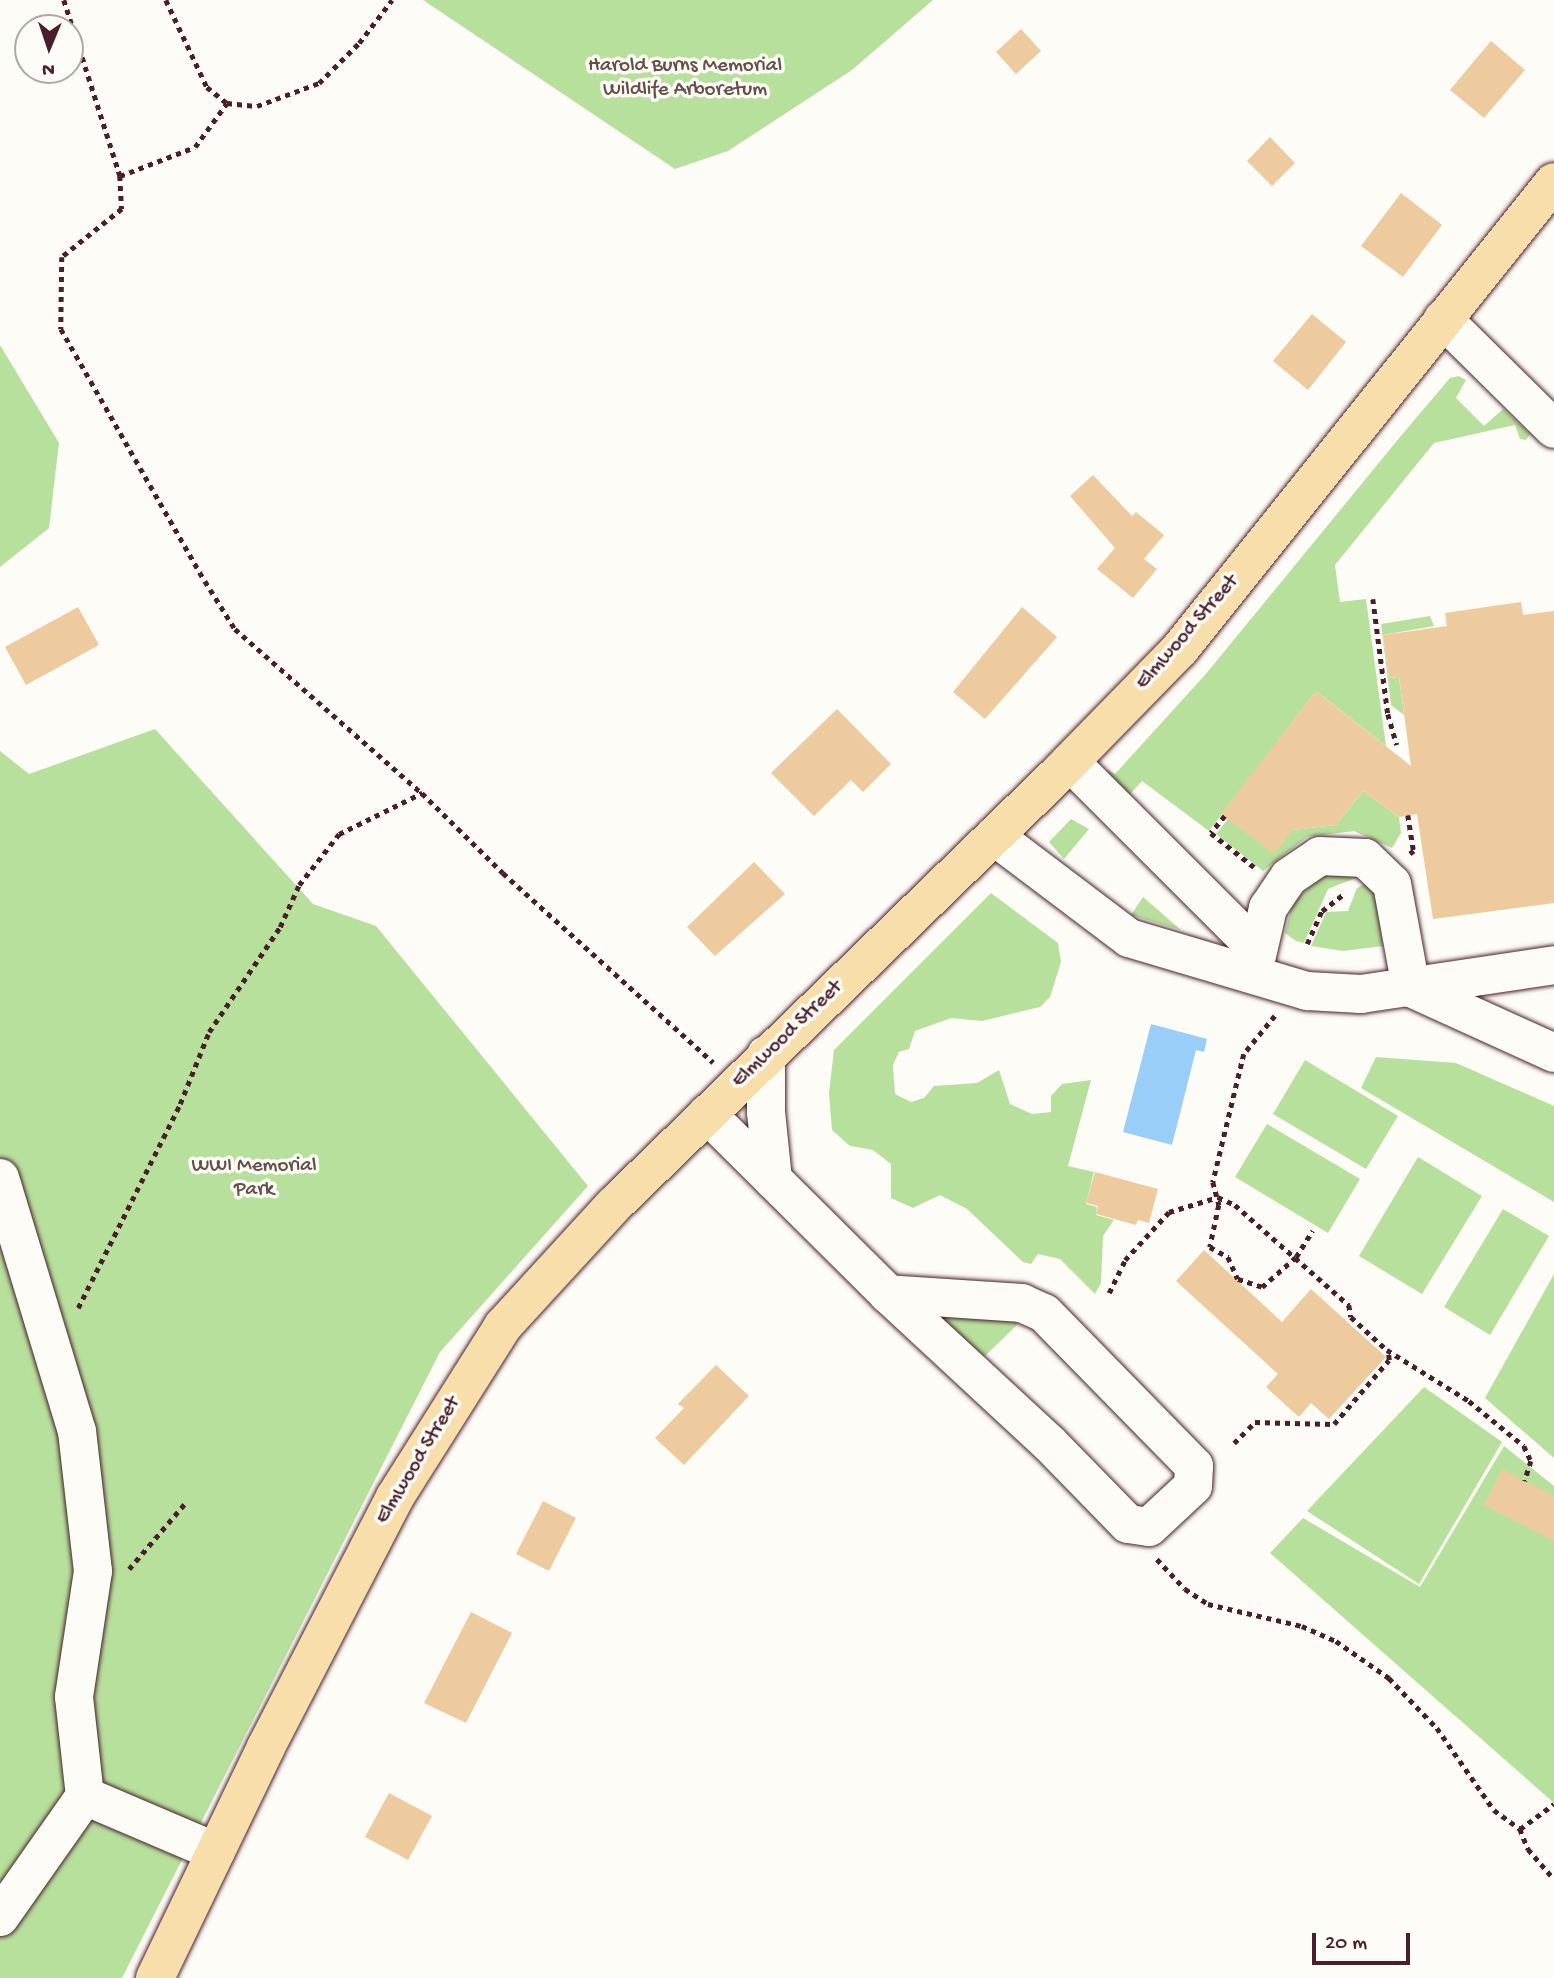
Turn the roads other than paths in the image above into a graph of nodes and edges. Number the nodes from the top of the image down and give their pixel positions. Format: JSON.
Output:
{"nodes":[{"id":1,"x":1554,"y":183,"type":"edge"},
{"id":2,"x":1443,"y":319,"type":"junction"},
{"id":3,"x":1554,"y":429,"type":"edge"},
{"id":4,"x":1070,"y":762,"type":"junction"},
{"id":5,"x":994,"y":836,"type":"junction"},
{"id":6,"x":1255,"y":961,"type":"junction"},
{"id":7,"x":1554,"y":965,"type":"edge"},
{"id":8,"x":1411,"y":988,"type":"junction"},
{"id":9,"x":1554,"y":1054,"type":"edge"},
{"id":10,"x":766,"y":1055,"type":"junction"},
{"id":11,"x":707,"y":1114,"type":"junction"},
{"id":12,"x":0,"y":1178,"type":"edge"},
{"id":13,"x":773,"y":1181,"type":"junction"},
{"id":14,"x":888,"y":1294,"type":"junction"},
{"id":15,"x":85,"y":1796,"type":"junction"},
{"id":16,"x":216,"y":1852,"type":"junction"},
{"id":17,"x":0,"y":1917,"type":"edge"},
{"id":18,"x":155,"y":1978,"type":"edge"}],
"edges":[{"from":1,"to":2,"type":"main road","name":"Elmwood Street"},
{"from":2,"to":3,"type":"lane"},
{"from":2,"to":4,"type":"main road","name":"Elmwood Street"},
{"from":4,"to":5,"type":"main road","name":"Elmwood Street"},
{"from":4,"to":6,"type":"lane"},
{"from":5,"to":6,"type":"lane"},
{"from":5,"to":10,"type":"main road","name":"Elmwood Street"},
{"from":6,"to":8,"type":"lane"},
{"from":6,"to":8,"type":"lane"},
{"from":7,"to":8,"type":"lane"},
{"from":8,"to":9,"type":"lane"},
{"from":10,"to":11,"type":"main road","name":"Elmwood Street"},
{"from":10,"to":13,"type":"lane"},
{"from":11,"to":13,"type":"lane"},
{"from":11,"to":16,"type":"main road","name":"Elmwood Street"},
{"from":12,"to":15,"type":"lane"},
{"from":13,"to":14,"type":"lane"},
{"from":14,"to":14,"type":"lane"},
{"from":15,"to":16,"type":"lane"},
{"from":15,"to":17,"type":"lane"},
{"from":16,"to":18,"type":"main road","name":"Elmwood Street"}]}
